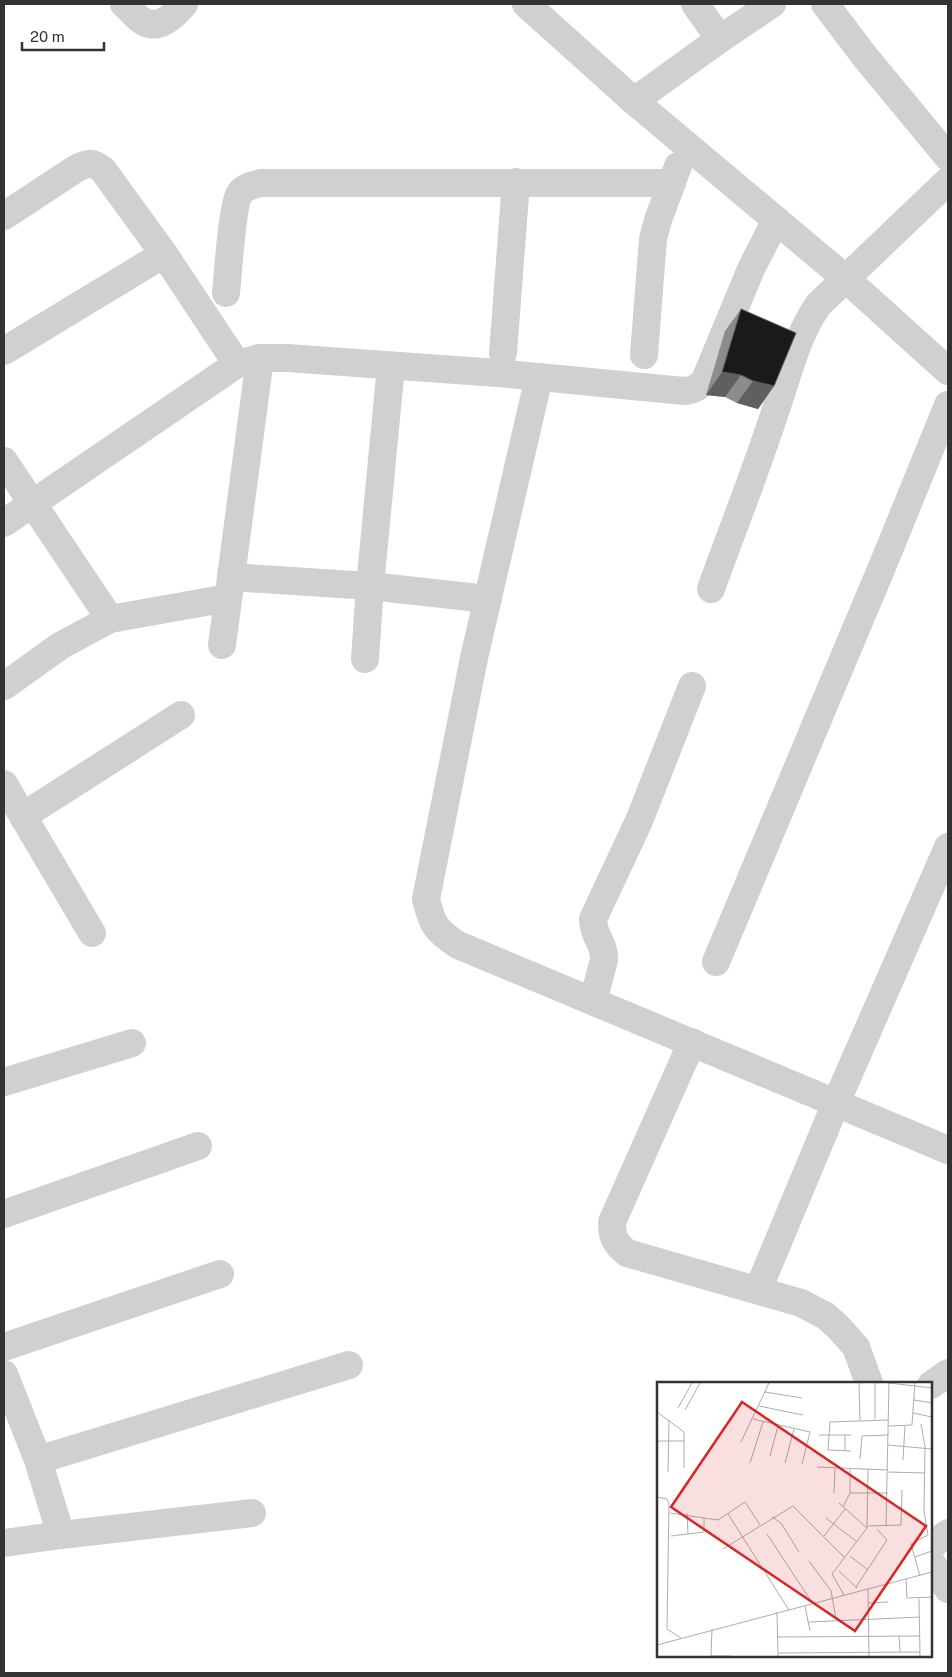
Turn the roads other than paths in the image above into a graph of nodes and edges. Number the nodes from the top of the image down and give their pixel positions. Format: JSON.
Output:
{"nodes":[{"id":1,"x":124,"y":4,"type":"edge"},
{"id":2,"x":184,"y":4,"type":"edge"},
{"id":3,"x":526,"y":4,"type":"edge"},
{"id":4,"x":695,"y":4,"type":"edge"},
{"id":5,"x":772,"y":4,"type":"edge"},
{"id":6,"x":824,"y":4,"type":"edge"},
{"id":7,"x":720,"y":38,"type":"junction"},
{"id":8,"x":634,"y":101,"type":"junction"},
{"id":9,"x":686,"y":146,"type":"junction"},
{"id":10,"x":948,"y":157,"type":"edge"},
{"id":11,"x":948,"y":181,"type":"edge"},
{"id":12,"x":516,"y":182,"type":"junction"},
{"id":13,"x":672,"y":182,"type":"junction"},
{"id":14,"x":4,"y":216,"type":"edge"},
{"id":15,"x":776,"y":220,"type":"junction"},
{"id":16,"x":164,"y":254,"type":"junction"},
{"id":17,"x":845,"y":278,"type":"junction"},
{"id":18,"x":226,"y":293,"type":"dead end"},
{"id":19,"x":4,"y":351,"type":"edge"},
{"id":20,"x":503,"y":352,"type":"dead end"},
{"id":21,"x":644,"y":355,"type":"dead end"},
{"id":22,"x":248,"y":361,"type":"junction"},
{"id":23,"x":391,"y":366,"type":"junction"},
{"id":24,"x":948,"y":371,"type":"edge"},
{"id":25,"x":538,"y":377,"type":"junction"},
{"id":26,"x":948,"y":405,"type":"edge"},
{"id":27,"x":4,"y":461,"type":"edge"},
{"id":28,"x":31,"y":504,"type":"junction"},
{"id":29,"x":4,"y":523,"type":"edge"},
{"id":30,"x":370,"y":586,"type":"junction"},
{"id":31,"x":230,"y":587,"type":"junction"},
{"id":32,"x":711,"y":589,"type":"dead end"},
{"id":33,"x":488,"y":599,"type":"junction"},
{"id":34,"x":110,"y":619,"type":"junction"},
{"id":35,"x":222,"y":645,"type":"dead end"},
{"id":36,"x":365,"y":659,"type":"dead end"},
{"id":37,"x":4,"y":686,"type":"edge"},
{"id":38,"x":692,"y":686,"type":"dead end"},
{"id":39,"x":181,"y":715,"type":"dead end"},
{"id":40,"x":4,"y":784,"type":"edge"},
{"id":41,"x":23,"y":816,"type":"junction"},
{"id":42,"x":948,"y":847,"type":"edge"},
{"id":43,"x":92,"y":933,"type":"dead end"},
{"id":44,"x":716,"y":962,"type":"dead end"},
{"id":45,"x":593,"y":1001,"type":"junction"},
{"id":46,"x":692,"y":1042,"type":"junction"},
{"id":47,"x":132,"y":1043,"type":"dead end"},
{"id":48,"x":4,"y":1082,"type":"edge"},
{"id":49,"x":836,"y":1103,"type":"junction"},
{"id":50,"x":198,"y":1146,"type":"dead end"},
{"id":51,"x":948,"y":1150,"type":"edge"},
{"id":52,"x":4,"y":1214,"type":"edge"},
{"id":53,"x":220,"y":1274,"type":"dead end"},
{"id":54,"x":758,"y":1290,"type":"junction"},
{"id":55,"x":4,"y":1348,"type":"edge"},
{"id":56,"x":349,"y":1365,"type":"dead end"},
{"id":57,"x":948,"y":1373,"type":"edge"},
{"id":58,"x":4,"y":1374,"type":"edge"},
{"id":59,"x":869,"y":1382,"type":"edge"},
{"id":60,"x":932,"y":1384,"type":"edge"},
{"id":61,"x":38,"y":1460,"type":"junction"},
{"id":62,"x":252,"y":1513,"type":"dead end"},
{"id":63,"x":948,"y":1533,"type":"edge"},
{"id":64,"x":61,"y":1534,"type":"junction"},
{"id":65,"x":4,"y":1543,"type":"edge"},
{"id":66,"x":932,"y":1545,"type":"edge"},
{"id":67,"x":932,"y":1564,"type":"edge"},
{"id":68,"x":948,"y":1589,"type":"edge"}],
"edges":[{"from":1,"to":2,"type":"street"},
{"from":3,"to":8,"type":"street"},
{"from":4,"to":7,"type":"street"},
{"from":5,"to":7,"type":"street"},
{"from":6,"to":10,"type":"street"},
{"from":7,"to":8,"type":"street"},
{"from":8,"to":9,"type":"street"},
{"from":9,"to":13,"type":"street"},
{"from":9,"to":15,"type":"street"},
{"from":11,"to":17,"type":"street"},
{"from":12,"to":13,"type":"street"},
{"from":12,"to":18,"type":"street"},
{"from":12,"to":20,"type":"street"},
{"from":13,"to":21,"type":"street"},
{"from":14,"to":16,"type":"street"},
{"from":15,"to":17,"type":"street"},
{"from":15,"to":25,"type":"street"},
{"from":16,"to":19,"type":"street"},
{"from":16,"to":22,"type":"street"},
{"from":17,"to":24,"type":"street"},
{"from":17,"to":32,"type":"street"},
{"from":22,"to":23,"type":"street"},
{"from":22,"to":28,"type":"street"},
{"from":22,"to":31,"type":"street"},
{"from":23,"to":25,"type":"street"},
{"from":23,"to":30,"type":"street"},
{"from":25,"to":33,"type":"street"},
{"from":26,"to":44,"type":"street"},
{"from":27,"to":28,"type":"street"},
{"from":28,"to":29,"type":"street"},
{"from":28,"to":34,"type":"street"},
{"from":30,"to":31,"type":"street"},
{"from":30,"to":33,"type":"street"},
{"from":30,"to":36,"type":"street"},
{"from":31,"to":34,"type":"street"},
{"from":31,"to":35,"type":"street"},
{"from":33,"to":45,"type":"street"},
{"from":34,"to":37,"type":"street"},
{"from":38,"to":45,"type":"street"},
{"from":39,"to":41,"type":"street"},
{"from":40,"to":41,"type":"street"},
{"from":41,"to":43,"type":"street"},
{"from":42,"to":49,"type":"street"},
{"from":45,"to":46,"type":"street"},
{"from":46,"to":49,"type":"street"},
{"from":46,"to":54,"type":"street"},
{"from":47,"to":48,"type":"street"},
{"from":49,"to":51,"type":"street"},
{"from":49,"to":54,"type":"street"},
{"from":50,"to":52,"type":"street"},
{"from":53,"to":55,"type":"street"},
{"from":54,"to":59,"type":"street"},
{"from":56,"to":61,"type":"street"},
{"from":57,"to":60,"type":"street"},
{"from":58,"to":61,"type":"street"},
{"from":61,"to":64,"type":"street"},
{"from":62,"to":64,"type":"street"},
{"from":63,"to":66,"type":"street"},
{"from":64,"to":65,"type":"street"},
{"from":67,"to":68,"type":"street"}]}
